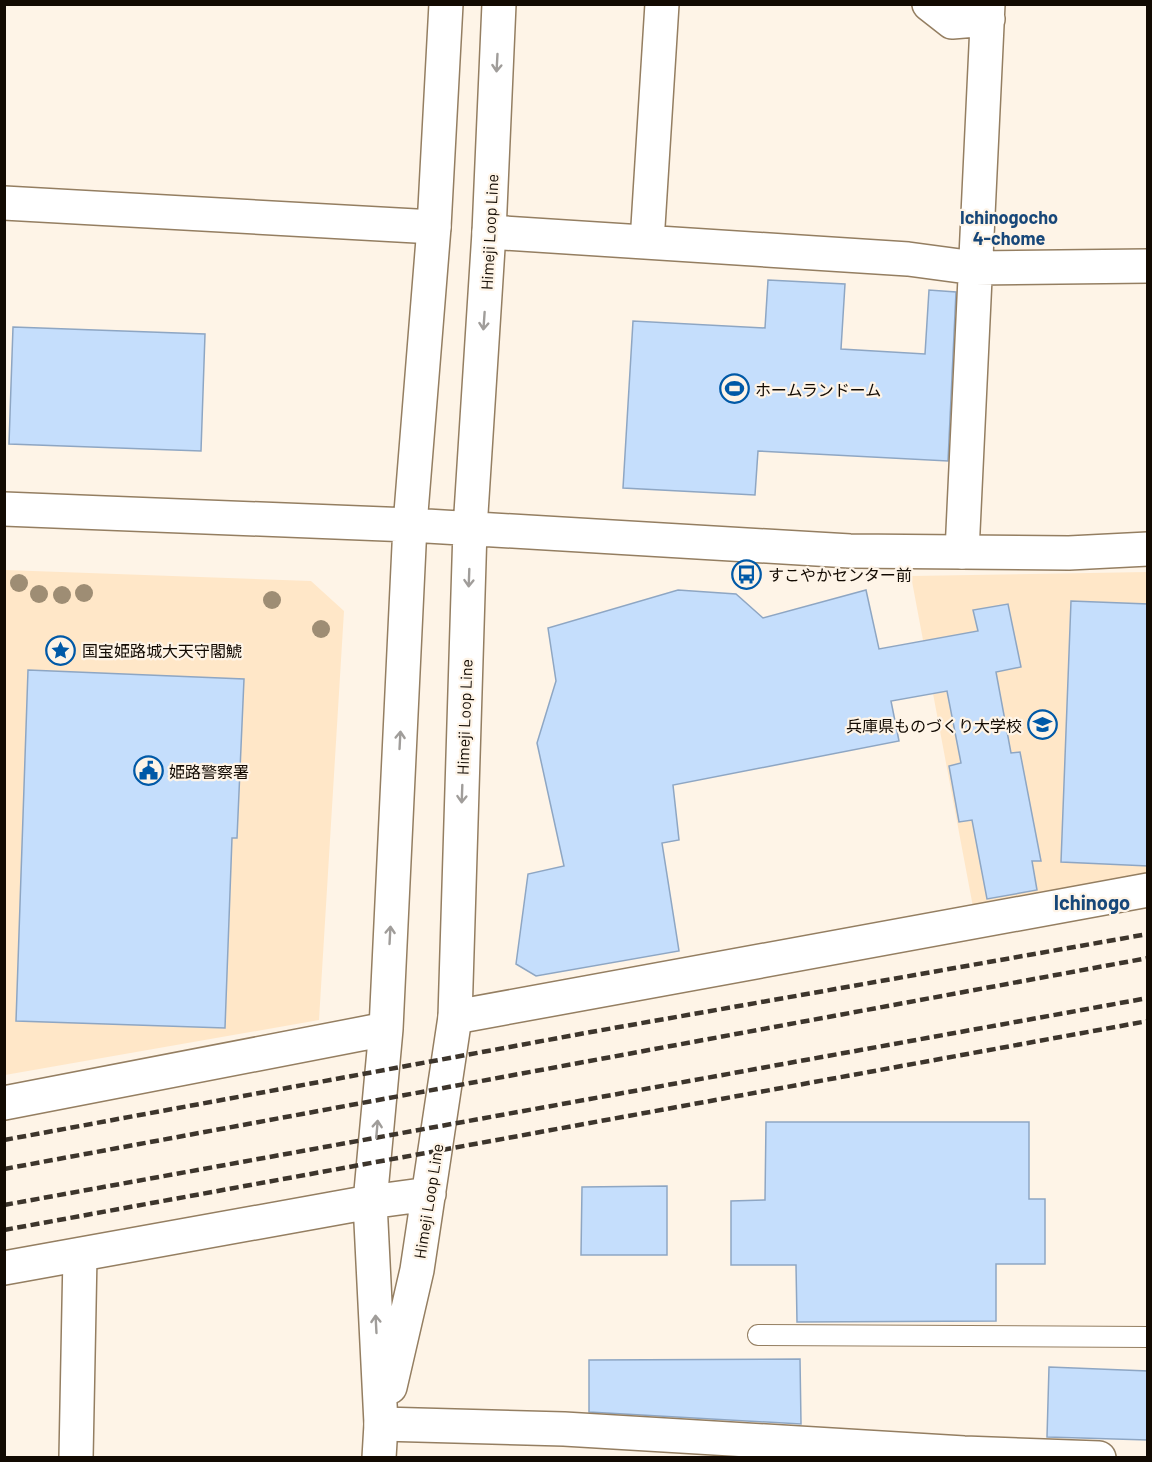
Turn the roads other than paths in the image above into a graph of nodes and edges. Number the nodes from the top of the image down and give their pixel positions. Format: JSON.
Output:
{"nodes":[{"id":1,"x":446,"y":4,"type":"edge"},
{"id":2,"x":500,"y":4,"type":"edge"},
{"id":3,"x":662,"y":4,"type":"edge"},
{"id":4,"x":929,"y":4,"type":"edge"},
{"id":5,"x":988,"y":12,"type":"edge"},
{"id":6,"x":4,"y":203,"type":"edge"},
{"id":7,"x":434,"y":227,"type":"junction"},
{"id":8,"x":489,"y":232,"type":"junction"},
{"id":9,"x":646,"y":242,"type":"junction"},
{"id":10,"x":1148,"y":267,"type":"edge"},
{"id":11,"x":975,"y":268,"type":"junction"},
{"id":12,"x":4,"y":509,"type":"edge"},
{"id":13,"x":410,"y":525,"type":"junction"},
{"id":14,"x":470,"y":529,"type":"junction"},
{"id":15,"x":1148,"y":549,"type":"edge"},
{"id":16,"x":962,"y":552,"type":"junction"},
{"id":17,"x":1148,"y":890,"type":"edge"},
{"id":18,"x":455,"y":1017,"type":"junction"},
{"id":19,"x":386,"y":1029,"type":"junction"},
{"id":20,"x":4,"y":1103,"type":"edge"},
{"id":21,"x":429,"y":1194,"type":"junction"},
{"id":22,"x":370,"y":1202,"type":"junction"},
{"id":23,"x":80,"y":1255,"type":"junction"},
{"id":24,"x":4,"y":1269,"type":"edge"},
{"id":25,"x":758,"y":1335,"type":"dead end"},
{"id":26,"x":1148,"y":1337,"type":"edge"},
{"id":27,"x":381,"y":1424,"type":"junction"},
{"id":28,"x":964,"y":1455,"type":"edge"},
{"id":29,"x":76,"y":1458,"type":"edge"},
{"id":30,"x":379,"y":1458,"type":"edge"},
{"id":31,"x":1099,"y":1458,"type":"edge"}],
"edges":[{"from":1,"to":7,"type":"street","name":"Himeji Loop Line"},
{"from":2,"to":8,"type":"street","name":"Himeji Loop Line","one_way":true},
{"from":3,"to":9,"type":"street"},
{"from":4,"to":5,"type":"street"},
{"from":5,"to":11,"type":"street"},
{"from":6,"to":7,"type":"street"},
{"from":7,"to":13,"type":"street","name":"Himeji Loop Line"},
{"from":8,"to":9,"type":"street"},
{"from":8,"to":14,"type":"street","name":"Himeji Loop Line","one_way":true},
{"from":9,"to":11,"type":"street"},
{"from":10,"to":11,"type":"street"},
{"from":11,"to":16,"type":"street"},
{"from":12,"to":13,"type":"street"},
{"from":13,"to":14,"type":"street"},
{"from":19,"to":13,"type":"street","name":"Himeji Loop Line","one_way":true},
{"from":14,"to":16,"type":"street"},
{"from":14,"to":18,"type":"street","name":"Himeji Loop Line","one_way":true},
{"from":15,"to":16,"type":"street"},
{"from":17,"to":18,"type":"street"},
{"from":18,"to":21,"type":"street","name":"Himeji Loop Line"},
{"from":19,"to":20,"type":"street"},
{"from":22,"to":19,"type":"street","name":"Himeji Loop Line","one_way":true},
{"from":21,"to":22,"type":"street"},
{"from":21,"to":27,"type":"street","name":"Himeji Loop Line"},
{"from":22,"to":23,"type":"street"},
{"from":27,"to":22,"type":"street","name":"Himeji Loop Line","one_way":true},
{"from":23,"to":24,"type":"street"},
{"from":23,"to":29,"type":"street"},
{"from":25,"to":26,"type":"lane"},
{"from":27,"to":28,"type":"street"},
{"from":27,"to":30,"type":"street","name":"Himeji Loop Line"},
{"from":28,"to":31,"type":"street"}]}
